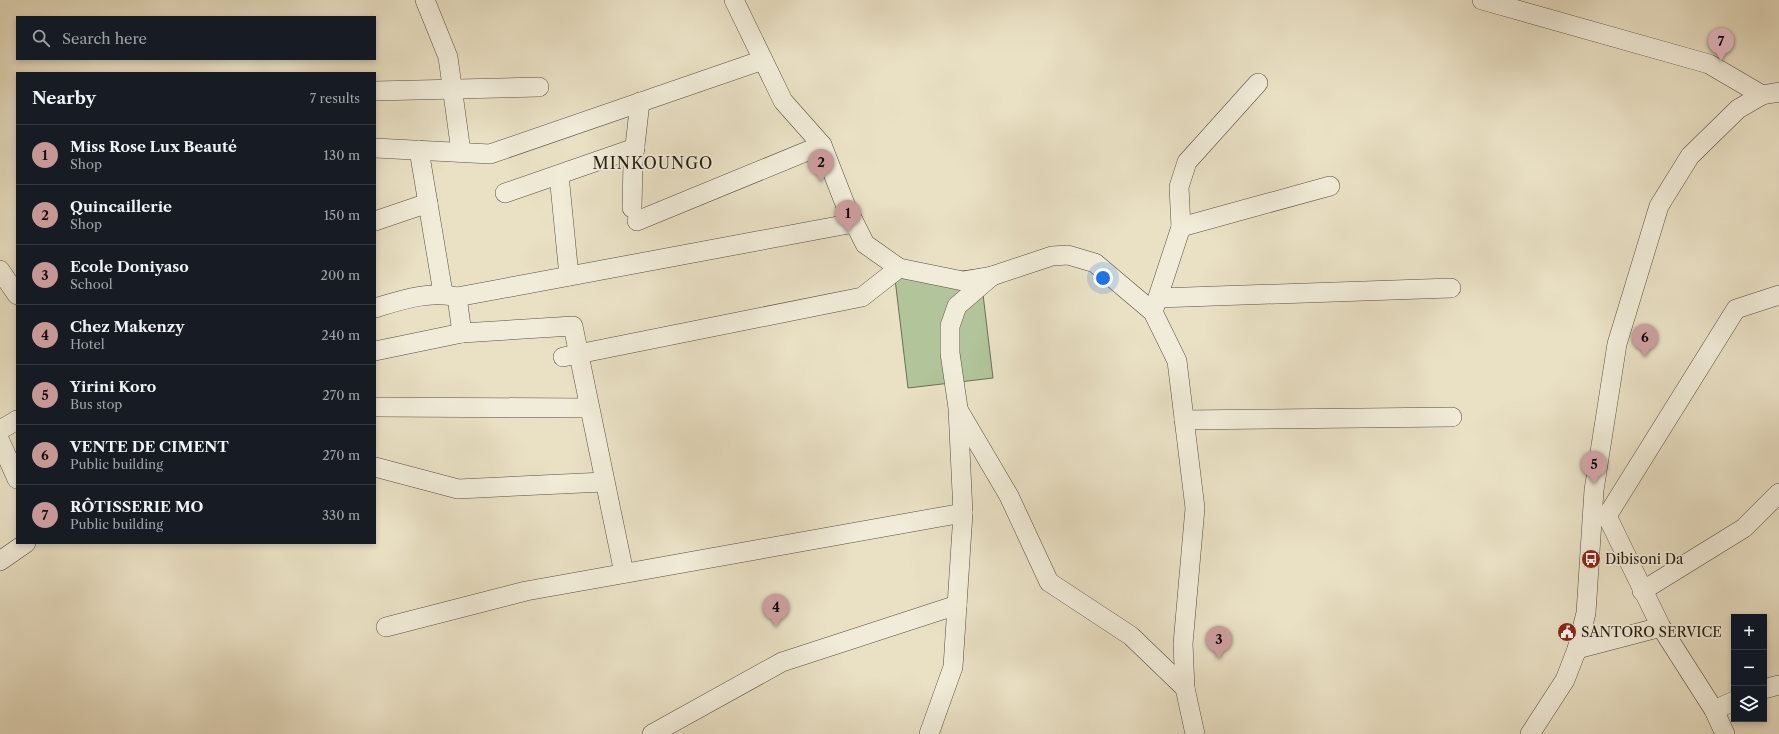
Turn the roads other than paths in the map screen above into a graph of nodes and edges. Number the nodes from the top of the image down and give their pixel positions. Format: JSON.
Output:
{"nodes":[{"id":1,"x":425,"y":0,"type":"edge"},
{"id":2,"x":734,"y":0,"type":"edge"},
{"id":3,"x":1482,"y":0,"type":"edge"},
{"id":4,"x":763,"y":60,"type":"junction"},
{"id":5,"x":1258,"y":83,"type":"dead end"},
{"id":6,"x":538,"y":87,"type":"dead end"},
{"id":7,"x":453,"y":89,"type":"junction"},
{"id":8,"x":376,"y":91,"type":"edge"},
{"id":9,"x":1770,"y":93,"type":"edge"},
{"id":10,"x":640,"y":102,"type":"junction"},
{"id":11,"x":822,"y":145,"type":"junction"},
{"id":12,"x":376,"y":148,"type":"edge"},
{"id":13,"x":635,"y":148,"type":"junction"},
{"id":14,"x":419,"y":150,"type":"junction"},
{"id":15,"x":461,"y":152,"type":"junction"},
{"id":16,"x":559,"y":175,"type":"junction"},
{"id":17,"x":1330,"y":186,"type":"dead end"},
{"id":18,"x":506,"y":193,"type":"dead end"},
{"id":19,"x":428,"y":203,"type":"junction"},
{"id":20,"x":376,"y":221,"type":"edge"},
{"id":21,"x":854,"y":223,"type":"junction"},
{"id":22,"x":1181,"y":227,"type":"junction"},
{"id":23,"x":899,"y":268,"type":"junction"},
{"id":24,"x":0,"y":270,"type":"edge"},
{"id":25,"x":569,"y":276,"type":"junction"},
{"id":26,"x":992,"y":276,"type":"junction"},
{"id":27,"x":1451,"y":288,"type":"dead end"},
{"id":28,"x":16,"y":294,"type":"edge"},
{"id":29,"x":450,"y":295,"type":"junction"},
{"id":30,"x":1779,"y":295,"type":"edge"},
{"id":31,"x":1156,"y":305,"type":"junction"},
{"id":32,"x":376,"y":308,"type":"edge"},
{"id":33,"x":462,"y":333,"type":"junction"},
{"id":34,"x":376,"y":351,"type":"edge"},
{"id":35,"x":571,"y":356,"type":"junction"},
{"id":36,"x":376,"y":407,"type":"edge"},
{"id":37,"x":590,"y":408,"type":"junction"},
{"id":38,"x":958,"y":408,"type":"junction"},
{"id":39,"x":1452,"y":417,"type":"dead end"},
{"id":40,"x":1184,"y":420,"type":"junction"},
{"id":41,"x":16,"y":421,"type":"edge"},
{"id":42,"x":0,"y":430,"type":"edge"},
{"id":43,"x":0,"y":441,"type":"edge"},
{"id":44,"x":376,"y":467,"type":"edge"},
{"id":45,"x":16,"y":477,"type":"edge"},
{"id":46,"x":604,"y":482,"type":"junction"},
{"id":47,"x":1779,"y":493,"type":"edge"},
{"id":48,"x":963,"y":513,"type":"junction"},
{"id":49,"x":25,"y":544,"type":"edge"},
{"id":50,"x":0,"y":561,"type":"edge"},
{"id":51,"x":624,"y":573,"type":"junction"},
{"id":52,"x":1642,"y":591,"type":"junction"},
{"id":53,"x":957,"y":605,"type":"junction"},
{"id":54,"x":1661,"y":626,"type":"junction"},
{"id":55,"x":386,"y":627,"type":"dead end"},
{"id":56,"x":1577,"y":649,"type":"junction"},
{"id":57,"x":1779,"y":685,"type":"edge"},
{"id":58,"x":1185,"y":688,"type":"junction"},
{"id":59,"x":1767,"y":688,"type":"edge"},
{"id":60,"x":1731,"y":702,"type":"edge"},
{"id":61,"x":1714,"y":710,"type":"junction"},
{"id":62,"x":652,"y":734,"type":"edge"},
{"id":63,"x":930,"y":734,"type":"edge"},
{"id":64,"x":1195,"y":734,"type":"edge"},
{"id":65,"x":1530,"y":734,"type":"edge"},
{"id":66,"x":1725,"y":734,"type":"edge"}],
"edges":[{"from":1,"to":7,"type":"street"},
{"from":2,"to":4,"type":"street"},
{"from":3,"to":9,"type":"street"},
{"from":4,"to":10,"type":"street"},
{"from":4,"to":11,"type":"street"},
{"from":5,"to":22,"type":"street"},
{"from":6,"to":7,"type":"street"},
{"from":7,"to":8,"type":"street"},
{"from":7,"to":15,"type":"street"},
{"from":9,"to":56,"type":"street"},
{"from":10,"to":13,"type":"street"},
{"from":10,"to":15,"type":"street"},
{"from":11,"to":13,"type":"street"},
{"from":11,"to":21,"type":"street"},
{"from":12,"to":14,"type":"street"},
{"from":13,"to":16,"type":"street"},
{"from":14,"to":15,"type":"street"},
{"from":14,"to":19,"type":"street"},
{"from":16,"to":18,"type":"street"},
{"from":16,"to":25,"type":"street"},
{"from":17,"to":22,"type":"street"},
{"from":19,"to":20,"type":"street"},
{"from":19,"to":29,"type":"street"},
{"from":21,"to":23,"type":"street"},
{"from":21,"to":25,"type":"street"},
{"from":22,"to":31,"type":"street"},
{"from":23,"to":26,"type":"street"},
{"from":23,"to":35,"type":"street"},
{"from":24,"to":28,"type":"street"},
{"from":25,"to":29,"type":"street"},
{"from":26,"to":31,"type":"street"},
{"from":26,"to":38,"type":"street"},
{"from":27,"to":31,"type":"street"},
{"from":29,"to":32,"type":"street"},
{"from":29,"to":33,"type":"street"},
{"from":30,"to":52,"type":"street"},
{"from":31,"to":40,"type":"street"},
{"from":33,"to":34,"type":"street"},
{"from":33,"to":35,"type":"street"},
{"from":35,"to":37,"type":"street"},
{"from":36,"to":37,"type":"street"},
{"from":37,"to":46,"type":"street"},
{"from":38,"to":48,"type":"street"},
{"from":38,"to":58,"type":"street"},
{"from":39,"to":40,"type":"street"},
{"from":40,"to":58,"type":"street"},
{"from":41,"to":42,"type":"street"},
{"from":43,"to":45,"type":"street"},
{"from":44,"to":46,"type":"street"},
{"from":46,"to":51,"type":"street"},
{"from":47,"to":52,"type":"street"},
{"from":48,"to":51,"type":"street"},
{"from":48,"to":53,"type":"street"},
{"from":49,"to":50,"type":"street"},
{"from":51,"to":55,"type":"street"},
{"from":52,"to":54,"type":"street"},
{"from":53,"to":62,"type":"street"},
{"from":53,"to":63,"type":"street"},
{"from":54,"to":56,"type":"street"},
{"from":54,"to":61,"type":"street"},
{"from":56,"to":65,"type":"street"},
{"from":57,"to":59,"type":"street"},
{"from":58,"to":64,"type":"street"},
{"from":60,"to":61,"type":"street"},
{"from":61,"to":66,"type":"street"}]}
